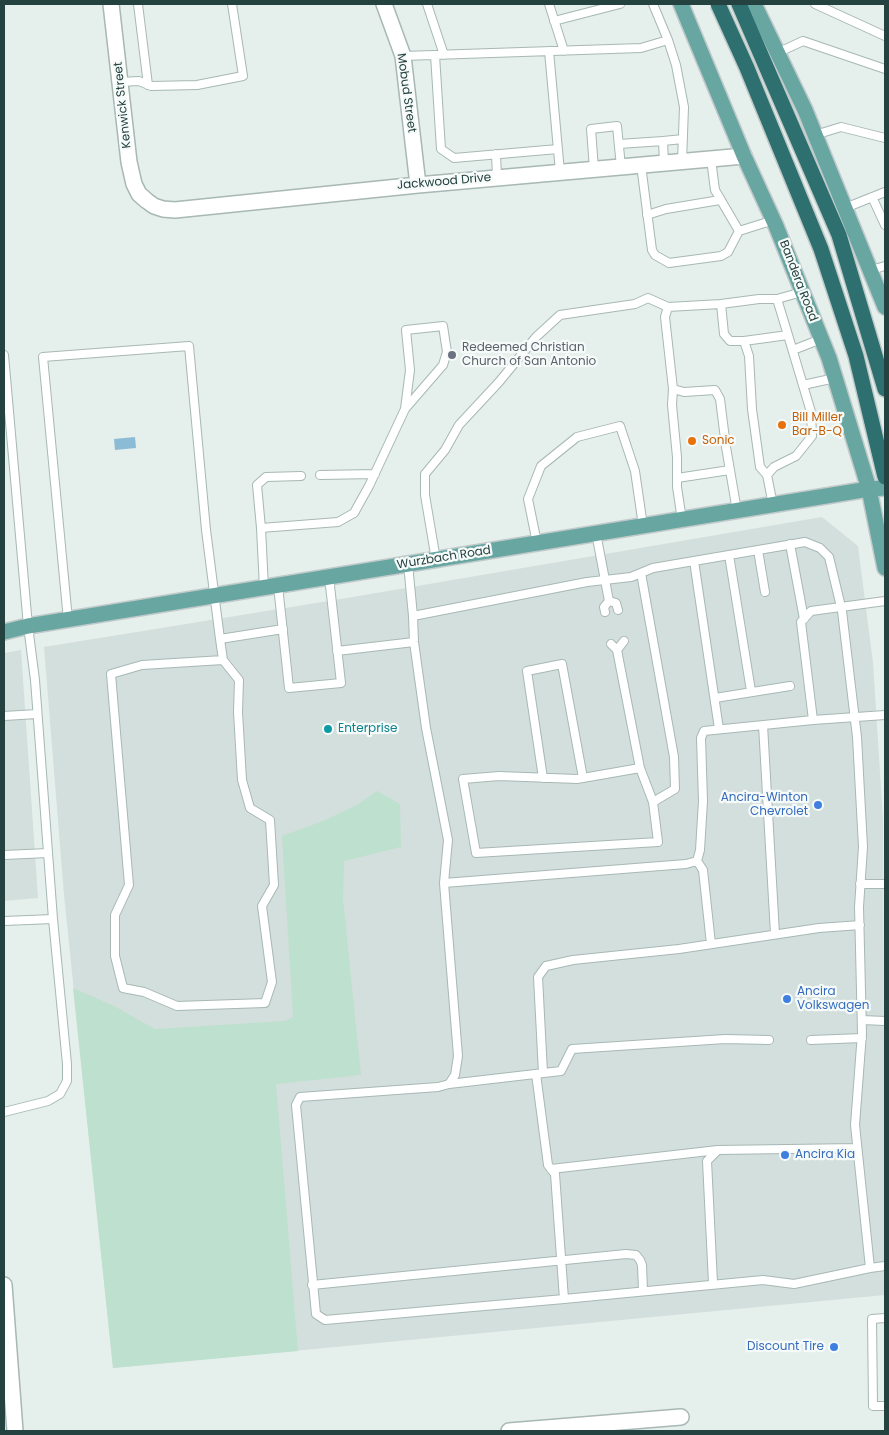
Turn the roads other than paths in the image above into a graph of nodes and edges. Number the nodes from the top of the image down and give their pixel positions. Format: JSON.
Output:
{"nodes":[{"id":1,"x":111,"y":4,"type":"edge"},
{"id":2,"x":138,"y":4,"type":"edge"},
{"id":3,"x":232,"y":4,"type":"edge"},
{"id":4,"x":384,"y":4,"type":"edge"},
{"id":5,"x":427,"y":4,"type":"edge"},
{"id":6,"x":549,"y":4,"type":"edge"},
{"id":7,"x":620,"y":4,"type":"edge"},
{"id":8,"x":653,"y":4,"type":"edge"},
{"id":9,"x":680,"y":4,"type":"edge"},
{"id":10,"x":718,"y":4,"type":"edge"},
{"id":11,"x":739,"y":4,"type":"edge"},
{"id":12,"x":755,"y":4,"type":"edge"},
{"id":13,"x":815,"y":4,"type":"edge"},
{"id":14,"x":554,"y":21,"type":"junction"},
{"id":15,"x":885,"y":28,"type":"edge"},
{"id":16,"x":881,"y":35,"type":"edge"},
{"id":17,"x":668,"y":40,"type":"junction"},
{"id":18,"x":564,"y":50,"type":"junction"},
{"id":19,"x":549,"y":51,"type":"junction"},
{"id":20,"x":778,"y":53,"type":"junction"},
{"id":21,"x":435,"y":55,"type":"junction"},
{"id":22,"x":444,"y":55,"type":"junction"},
{"id":23,"x":403,"y":56,"type":"junction"},
{"id":24,"x":885,"y":69,"type":"edge"},
{"id":25,"x":120,"y":82,"type":"junction"},
{"id":26,"x":148,"y":85,"type":"junction"},
{"id":27,"x":815,"y":135,"type":"junction"},
{"id":28,"x":885,"y":138,"type":"edge"},
{"id":29,"x":683,"y":139,"type":"junction"},
{"id":30,"x":663,"y":141,"type":"junction"},
{"id":31,"x":619,"y":144,"type":"junction"},
{"id":32,"x":558,"y":149,"type":"junction"},
{"id":33,"x":496,"y":154,"type":"junction"},
{"id":34,"x":744,"y":156,"type":"junction"},
{"id":35,"x":711,"y":159,"type":"junction"},
{"id":36,"x":682,"y":162,"type":"junction"},
{"id":37,"x":664,"y":163,"type":"junction"},
{"id":38,"x":641,"y":165,"type":"junction"},
{"id":39,"x":622,"y":167,"type":"junction"},
{"id":40,"x":594,"y":169,"type":"junction"},
{"id":41,"x":560,"y":172,"type":"junction"},
{"id":42,"x":497,"y":177,"type":"junction"},
{"id":43,"x":418,"y":184,"type":"junction"},
{"id":44,"x":885,"y":192,"type":"edge"},
{"id":45,"x":872,"y":197,"type":"junction"},
{"id":46,"x":720,"y":200,"type":"junction"},
{"id":47,"x":147,"y":201,"type":"joint"},
{"id":48,"x":846,"y":208,"type":"junction"},
{"id":49,"x":647,"y":215,"type":"junction"},
{"id":50,"x":774,"y":220,"type":"junction"},
{"id":51,"x":885,"y":225,"type":"edge"},
{"id":52,"x":739,"y":231,"type":"junction"},
{"id":53,"x":878,"y":268,"type":"edge"},
{"id":54,"x":802,"y":292,"type":"junction"},
{"id":55,"x":777,"y":299,"type":"junction"},
{"id":56,"x":721,"y":304,"type":"junction"},
{"id":57,"x":885,"y":305,"type":"edge"},
{"id":58,"x":668,"y":307,"type":"junction"},
{"id":59,"x":788,"y":335,"type":"junction"},
{"id":60,"x":821,"y":339,"type":"junction"},
{"id":61,"x":744,"y":341,"type":"junction"},
{"id":62,"x":793,"y":350,"type":"junction"},
{"id":63,"x":4,"y":355,"type":"edge"},
{"id":64,"x":835,"y":378,"type":"junction"},
{"id":65,"x":803,"y":384,"type":"junction"},
{"id":66,"x":673,"y":389,"type":"junction"},
{"id":67,"x":885,"y":389,"type":"edge"},
{"id":68,"x":404,"y":410,"type":"junction"},
{"id":69,"x":730,"y":470,"type":"junction"},
{"id":70,"x":374,"y":474,"type":"junction"},
{"id":71,"x":320,"y":475,"type":"dead end"},
{"id":72,"x":767,"y":475,"type":"junction"},
{"id":73,"x":301,"y":476,"type":"dead end"},
{"id":74,"x":885,"y":477,"type":"edge"},
{"id":75,"x":677,"y":478,"type":"junction"},
{"id":76,"x":885,"y":488,"type":"edge"},
{"id":77,"x":869,"y":489,"type":"junction"},
{"id":78,"x":773,"y":505,"type":"junction"},
{"id":79,"x":737,"y":510,"type":"junction"},
{"id":80,"x":682,"y":520,"type":"junction"},
{"id":81,"x":643,"y":526,"type":"junction"},
{"id":82,"x":261,"y":528,"type":"junction"},
{"id":83,"x":596,"y":533,"type":"junction"},
{"id":84,"x":536,"y":543,"type":"junction"},
{"id":85,"x":790,"y":544,"type":"junction"},
{"id":86,"x":758,"y":550,"type":"junction"},
{"id":87,"x":730,"y":555,"type":"junction"},
{"id":88,"x":436,"y":560,"type":"junction"},
{"id":89,"x":694,"y":561,"type":"junction"},
{"id":90,"x":408,"y":564,"type":"junction"},
{"id":91,"x":885,"y":568,"type":"edge"},
{"id":92,"x":641,"y":573,"type":"junction"},
{"id":93,"x":329,"y":577,"type":"junction"},
{"id":94,"x":606,"y":580,"type":"junction"},
{"id":95,"x":271,"y":587,"type":"junction"},
{"id":96,"x":765,"y":592,"type":"dead end"},
{"id":97,"x":214,"y":596,"type":"junction"},
{"id":98,"x":609,"y":601,"type":"junction"},
{"id":99,"x":885,"y":601,"type":"edge"},
{"id":100,"x":841,"y":606,"type":"junction"},
{"id":101,"x":618,"y":610,"type":"dead end"},
{"id":102,"x":605,"y":612,"type":"dead end"},
{"id":103,"x":413,"y":616,"type":"junction"},
{"id":104,"x":804,"y":619,"type":"junction"},
{"id":105,"x":68,"y":620,"type":"junction"},
{"id":106,"x":28,"y":626,"type":"junction"},
{"id":107,"x":282,"y":629,"type":"junction"},
{"id":108,"x":4,"y":632,"type":"edge"},
{"id":109,"x":220,"y":639,"type":"junction"},
{"id":110,"x":624,"y":641,"type":"dead end"},
{"id":111,"x":414,"y":642,"type":"junction"},
{"id":112,"x":611,"y":644,"type":"dead end"},
{"id":113,"x":618,"y":650,"type":"junction"},
{"id":114,"x":337,"y":651,"type":"junction"},
{"id":115,"x":223,"y":660,"type":"junction"},
{"id":116,"x":790,"y":686,"type":"dead end"},
{"id":117,"x":751,"y":691,"type":"junction"},
{"id":118,"x":715,"y":698,"type":"junction"},
{"id":119,"x":37,"y":714,"type":"junction"},
{"id":120,"x":885,"y":715,"type":"edge"},
{"id":121,"x":4,"y":716,"type":"edge"},
{"id":122,"x":854,"y":717,"type":"junction"},
{"id":123,"x":813,"y":720,"type":"junction"},
{"id":124,"x":763,"y":725,"type":"junction"},
{"id":125,"x":719,"y":729,"type":"junction"},
{"id":126,"x":640,"y":768,"type":"junction"},
{"id":127,"x":543,"y":778,"type":"junction"},
{"id":128,"x":583,"y":778,"type":"junction"},
{"id":129,"x":652,"y":802,"type":"junction"},
{"id":130,"x":48,"y":853,"type":"junction"},
{"id":131,"x":4,"y":855,"type":"edge"},
{"id":132,"x":697,"y":861,"type":"junction"},
{"id":133,"x":444,"y":883,"type":"junction"},
{"id":134,"x":860,"y":884,"type":"junction"},
{"id":135,"x":885,"y":884,"type":"edge"},
{"id":136,"x":53,"y":918,"type":"junction"},
{"id":137,"x":4,"y":921,"type":"edge"},
{"id":138,"x":860,"y":925,"type":"junction"},
{"id":139,"x":774,"y":934,"type":"junction"},
{"id":140,"x":711,"y":944,"type":"junction"},
{"id":141,"x":862,"y":1020,"type":"junction"},
{"id":142,"x":885,"y":1021,"type":"edge"},
{"id":143,"x":862,"y":1038,"type":"junction"},
{"id":144,"x":770,"y":1040,"type":"dead end"},
{"id":145,"x":811,"y":1040,"type":"dead end"},
{"id":146,"x":539,"y":1074,"type":"junction"},
{"id":147,"x":449,"y":1084,"type":"junction"},
{"id":148,"x":4,"y":1112,"type":"edge"},
{"id":149,"x":858,"y":1148,"type":"junction"},
{"id":150,"x":718,"y":1150,"type":"junction"},
{"id":151,"x":551,"y":1169,"type":"junction"},
{"id":152,"x":561,"y":1261,"type":"junction"},
{"id":153,"x":885,"y":1266,"type":"edge"},
{"id":154,"x":870,"y":1268,"type":"junction"},
{"id":155,"x":713,"y":1283,"type":"junction"},
{"id":156,"x":4,"y":1285,"type":"edge"},
{"id":157,"x":312,"y":1285,"type":"junction"},
{"id":158,"x":643,"y":1292,"type":"junction"},
{"id":159,"x":564,"y":1299,"type":"junction"},
{"id":160,"x":885,"y":1318,"type":"edge"},
{"id":161,"x":885,"y":1406,"type":"edge"},
{"id":162,"x":681,"y":1417,"type":"dead end"},
{"id":163,"x":528,"y":1430,"type":"edge"},
{"id":164,"x":15,"y":1431,"type":"edge"},
{"id":165,"x":509,"y":1431,"type":"edge"}],
"edges":[{"from":1,"to":25,"type":"street","name":"Kenwick Street"},
{"from":2,"to":26,"type":"lane"},
{"from":3,"to":26,"type":"lane"},
{"from":4,"to":23,"type":"street","name":"Mobud Street"},
{"from":5,"to":22,"type":"lane"},
{"from":6,"to":14,"type":"lane"},
{"from":7,"to":14,"type":"lane"},
{"from":8,"to":17,"type":"lane"},
{"from":9,"to":34,"type":"main road","name":"Bandera Road"},
{"from":10,"to":74,"type":"highway","bridge":true},
{"from":11,"to":67,"type":"highway"},
{"from":12,"to":20,"type":"main road"},
{"from":13,"to":16,"type":"lane"},
{"from":14,"to":18,"type":"lane"},
{"from":15,"to":16,"type":"lane"},
{"from":17,"to":18,"type":"lane"},
{"from":17,"to":29,"type":"lane"},
{"from":18,"to":19,"type":"lane"},
{"from":19,"to":22,"type":"lane"},
{"from":19,"to":32,"type":"lane"},
{"from":20,"to":24,"type":"lane"},
{"from":20,"to":27,"type":"main road"},
{"from":21,"to":22,"type":"lane"},
{"from":21,"to":23,"type":"lane"},
{"from":21,"to":33,"type":"lane"},
{"from":23,"to":43,"type":"street","name":"Mobud Street"},
{"from":25,"to":26,"type":"lane"},
{"from":25,"to":47,"type":"street","name":"Kenwick Street"},
{"from":27,"to":28,"type":"lane"},
{"from":27,"to":48,"type":"main road"},
{"from":29,"to":30,"type":"lane"},
{"from":29,"to":36,"type":"lane"},
{"from":30,"to":31,"type":"lane"},
{"from":30,"to":37,"type":"lane"},
{"from":31,"to":39,"type":"lane"},
{"from":31,"to":40,"type":"lane"},
{"from":32,"to":33,"type":"lane"},
{"from":32,"to":41,"type":"lane"},
{"from":33,"to":42,"type":"lane"},
{"from":34,"to":35,"type":"street","name":"Jackwood Drive"},
{"from":34,"to":50,"type":"main road","name":"Bandera Road"},
{"from":35,"to":36,"type":"street","name":"Jackwood Drive"},
{"from":35,"to":46,"type":"lane"},
{"from":36,"to":37,"type":"street","name":"Jackwood Drive"},
{"from":37,"to":38,"type":"street","name":"Jackwood Drive"},
{"from":38,"to":39,"type":"street","name":"Jackwood Drive"},
{"from":38,"to":49,"type":"lane"},
{"from":39,"to":40,"type":"street","name":"Jackwood Drive"},
{"from":40,"to":41,"type":"street","name":"Jackwood Drive"},
{"from":41,"to":42,"type":"street","name":"Jackwood Drive"},
{"from":42,"to":43,"type":"street","name":"Jackwood Drive"},
{"from":43,"to":47,"type":"street","name":"Jackwood Drive"},
{"from":44,"to":45,"type":"lane"},
{"from":45,"to":48,"type":"lane"},
{"from":45,"to":51,"type":"lane"},
{"from":46,"to":49,"type":"lane"},
{"from":46,"to":52,"type":"lane"},
{"from":48,"to":53,"type":"main road"},
{"from":49,"to":52,"type":"lane"},
{"from":50,"to":52,"type":"lane"},
{"from":50,"to":54,"type":"main road","name":"Bandera Road"},
{"from":53,"to":57,"type":"main road"},
{"from":54,"to":55,"type":"lane"},
{"from":54,"to":60,"type":"main road","name":"Bandera Road"},
{"from":55,"to":56,"type":"lane"},
{"from":55,"to":59,"type":"lane"},
{"from":56,"to":58,"type":"lane"},
{"from":56,"to":61,"type":"lane"},
{"from":58,"to":66,"type":"lane"},
{"from":58,"to":88,"type":"lane"},
{"from":59,"to":61,"type":"lane"},
{"from":59,"to":62,"type":"lane"},
{"from":60,"to":62,"type":"lane"},
{"from":60,"to":64,"type":"main road","name":"Bandera Road"},
{"from":61,"to":72,"type":"lane"},
{"from":62,"to":65,"type":"lane"},
{"from":63,"to":106,"type":"lane"},
{"from":64,"to":65,"type":"lane"},
{"from":64,"to":77,"type":"main road","name":"Bandera Road"},
{"from":65,"to":72,"type":"lane"},
{"from":66,"to":69,"type":"lane"},
{"from":66,"to":75,"type":"lane"},
{"from":68,"to":68,"type":"lane"},
{"from":68,"to":70,"type":"lane"},
{"from":69,"to":75,"type":"lane"},
{"from":69,"to":79,"type":"lane"},
{"from":70,"to":71,"type":"lane"},
{"from":70,"to":82,"type":"lane"},
{"from":72,"to":78,"type":"lane"},
{"from":73,"to":82,"type":"lane"},
{"from":75,"to":80,"type":"lane"},
{"from":76,"to":77,"type":"main road","name":"Wurzbach Road"},
{"from":77,"to":78,"type":"main road","name":"Wurzbach Road"},
{"from":77,"to":91,"type":"main road","name":"Bandera Road"},
{"from":78,"to":79,"type":"main road","name":"Wurzbach Road"},
{"from":79,"to":80,"type":"main road","name":"Wurzbach Road"},
{"from":80,"to":81,"type":"main road","name":"Wurzbach Road"},
{"from":81,"to":83,"type":"main road","name":"Wurzbach Road"},
{"from":81,"to":84,"type":"lane"},
{"from":82,"to":95,"type":"lane"},
{"from":83,"to":84,"type":"main road","name":"Wurzbach Road"},
{"from":83,"to":94,"type":"lane"},
{"from":84,"to":88,"type":"main road","name":"Wurzbach Road"},
{"from":85,"to":86,"type":"lane"},
{"from":85,"to":100,"type":"lane"},
{"from":85,"to":104,"type":"lane"},
{"from":86,"to":87,"type":"lane"},
{"from":86,"to":96,"type":"lane"},
{"from":87,"to":89,"type":"lane"},
{"from":87,"to":117,"type":"lane"},
{"from":88,"to":90,"type":"main road","name":"Wurzbach Road"},
{"from":89,"to":92,"type":"lane"},
{"from":89,"to":118,"type":"lane"},
{"from":90,"to":93,"type":"main road","name":"Wurzbach Road"},
{"from":90,"to":103,"type":"lane"},
{"from":92,"to":94,"type":"lane"},
{"from":92,"to":129,"type":"lane"},
{"from":93,"to":95,"type":"main road","name":"Wurzbach Road"},
{"from":93,"to":114,"type":"lane"},
{"from":94,"to":98,"type":"lane"},
{"from":94,"to":103,"type":"lane"},
{"from":95,"to":97,"type":"main road","name":"Wurzbach Road"},
{"from":95,"to":107,"type":"lane"},
{"from":97,"to":105,"type":"main road","name":"Wurzbach Road"},
{"from":97,"to":105,"type":"lane"},
{"from":97,"to":109,"type":"lane"},
{"from":98,"to":101,"type":"lane"},
{"from":98,"to":102,"type":"lane"},
{"from":99,"to":100,"type":"lane"},
{"from":100,"to":104,"type":"lane"},
{"from":100,"to":122,"type":"lane"},
{"from":103,"to":111,"type":"lane"},
{"from":104,"to":123,"type":"lane"},
{"from":105,"to":106,"type":"main road","name":"Wurzbach Road"},
{"from":106,"to":108,"type":"main road","name":"Wurzbach Road"},
{"from":106,"to":119,"type":"lane"},
{"from":107,"to":109,"type":"lane"},
{"from":107,"to":114,"type":"lane"},
{"from":109,"to":115,"type":"lane"},
{"from":110,"to":113,"type":"lane"},
{"from":111,"to":114,"type":"lane"},
{"from":111,"to":133,"type":"lane"},
{"from":112,"to":113,"type":"lane"},
{"from":113,"to":126,"type":"lane"},
{"from":115,"to":115,"type":"lane"},
{"from":116,"to":117,"type":"lane"},
{"from":117,"to":118,"type":"lane"},
{"from":118,"to":125,"type":"lane"},
{"from":119,"to":121,"type":"lane"},
{"from":119,"to":130,"type":"lane"},
{"from":120,"to":122,"type":"lane"},
{"from":122,"to":123,"type":"lane"},
{"from":122,"to":134,"type":"lane"},
{"from":123,"to":124,"type":"lane"},
{"from":124,"to":125,"type":"lane"},
{"from":124,"to":139,"type":"lane"},
{"from":125,"to":132,"type":"lane"},
{"from":126,"to":128,"type":"lane"},
{"from":126,"to":129,"type":"lane"},
{"from":127,"to":128,"type":"lane"},
{"from":127,"to":128,"type":"lane"},
{"from":127,"to":129,"type":"lane"},
{"from":130,"to":131,"type":"lane"},
{"from":130,"to":136,"type":"lane"},
{"from":132,"to":133,"type":"lane"},
{"from":132,"to":140,"type":"lane"},
{"from":133,"to":147,"type":"lane"},
{"from":134,"to":135,"type":"lane"},
{"from":134,"to":138,"type":"lane"},
{"from":136,"to":137,"type":"lane"},
{"from":136,"to":148,"type":"lane"},
{"from":138,"to":139,"type":"lane"},
{"from":138,"to":141,"type":"lane"},
{"from":139,"to":140,"type":"lane"},
{"from":140,"to":146,"type":"lane"},
{"from":141,"to":142,"type":"lane"},
{"from":141,"to":143,"type":"lane"},
{"from":143,"to":145,"type":"lane"},
{"from":143,"to":149,"type":"lane"},
{"from":144,"to":146,"type":"lane"},
{"from":146,"to":147,"type":"lane"},
{"from":146,"to":151,"type":"lane"},
{"from":147,"to":157,"type":"lane"},
{"from":149,"to":150,"type":"lane"},
{"from":149,"to":154,"type":"lane"},
{"from":150,"to":151,"type":"lane"},
{"from":150,"to":155,"type":"lane"},
{"from":151,"to":152,"type":"lane"},
{"from":152,"to":157,"type":"lane"},
{"from":152,"to":158,"type":"lane"},
{"from":152,"to":159,"type":"lane"},
{"from":153,"to":154,"type":"lane"},
{"from":154,"to":155,"type":"lane"},
{"from":155,"to":158,"type":"lane"},
{"from":156,"to":164,"type":"street"},
{"from":157,"to":159,"type":"lane"},
{"from":158,"to":159,"type":"lane"},
{"from":160,"to":161,"type":"lane"},
{"from":162,"to":163,"type":"street"},
{"from":163,"to":165,"type":"street"}]}
